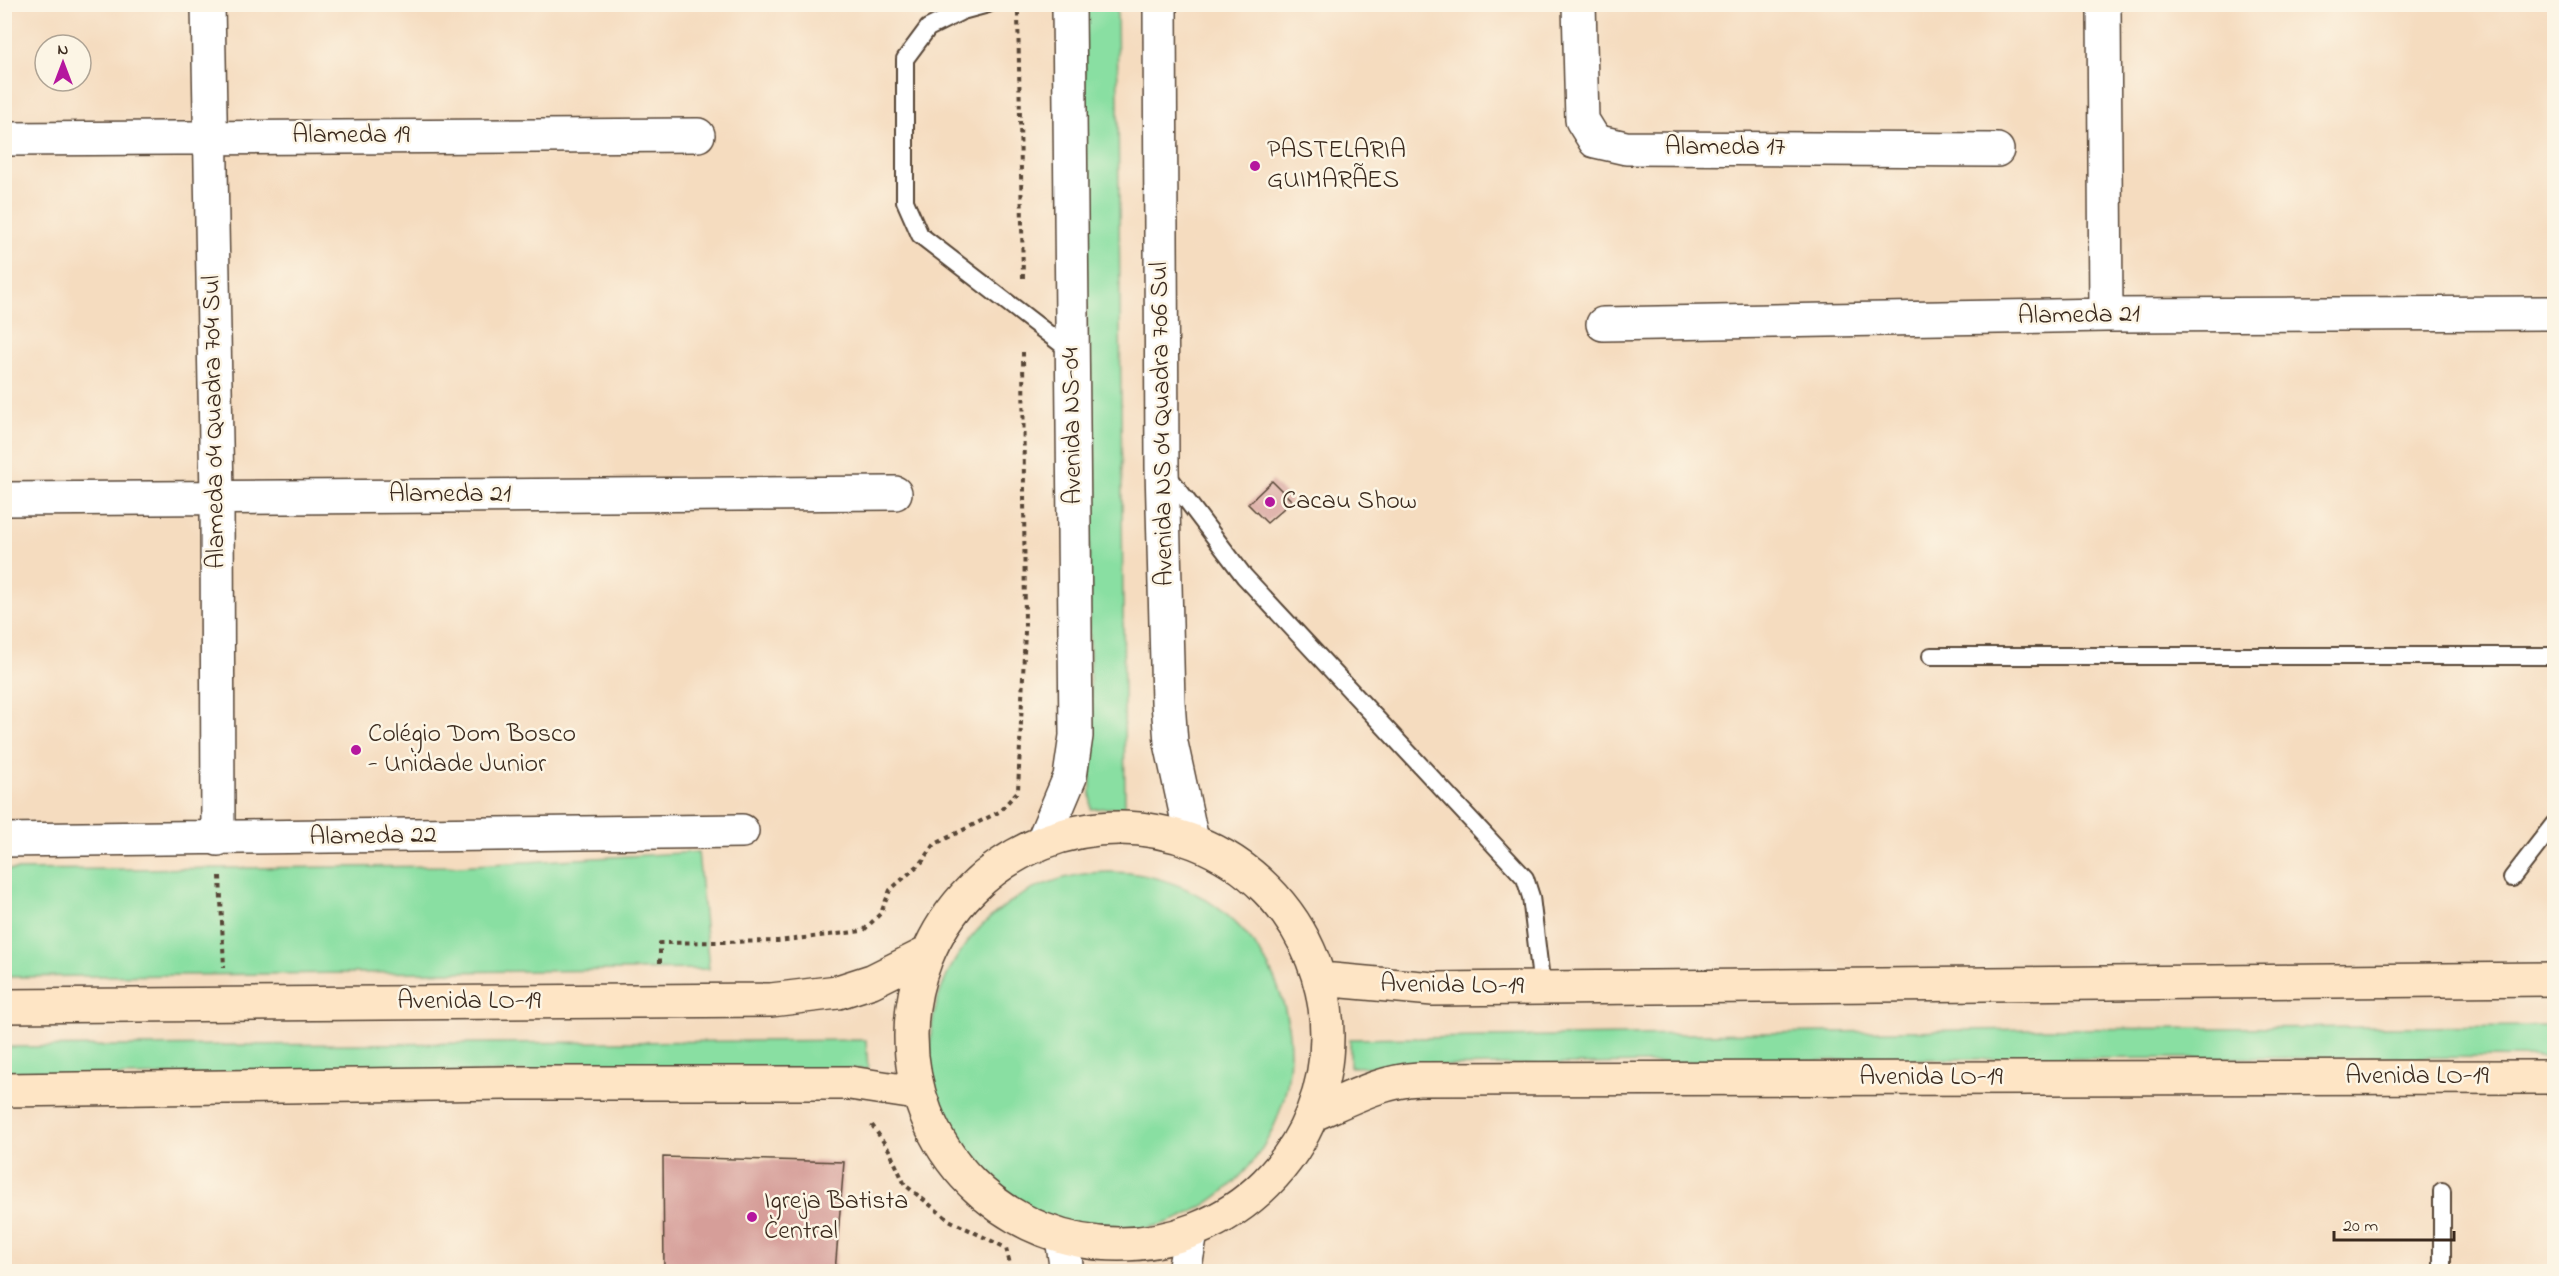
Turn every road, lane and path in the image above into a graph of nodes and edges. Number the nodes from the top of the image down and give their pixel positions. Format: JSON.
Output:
{"nodes":[{"id":1,"x":208,"y":4,"type":"edge"},
{"id":2,"x":988,"y":4,"type":"edge"},
{"id":3,"x":1017,"y":4,"type":"edge"},
{"id":4,"x":1069,"y":4,"type":"edge"},
{"id":5,"x":1160,"y":4,"type":"edge"},
{"id":6,"x":1579,"y":4,"type":"edge"},
{"id":7,"x":2104,"y":4,"type":"edge"},
{"id":8,"x":698,"y":135,"type":"dead end"},
{"id":9,"x":209,"y":136,"type":"junction"},
{"id":10,"x":4,"y":138,"type":"edge"},
{"id":11,"x":1997,"y":150,"type":"dead end"},
{"id":12,"x":1023,"y":280,"type":"dead end"},
{"id":13,"x":2554,"y":313,"type":"edge"},
{"id":14,"x":2106,"y":315,"type":"junction"},
{"id":15,"x":1603,"y":324,"type":"dead end"},
{"id":16,"x":1023,"y":350,"type":"dead end"},
{"id":17,"x":1073,"y":353,"type":"junction"},
{"id":18,"x":1162,"y":468,"type":"junction"},
{"id":19,"x":896,"y":493,"type":"dead end"},
{"id":20,"x":217,"y":496,"type":"junction"},
{"id":21,"x":4,"y":500,"type":"edge"},
{"id":22,"x":1931,"y":656,"type":"dead end"},
{"id":23,"x":2554,"y":656,"type":"edge"},
{"id":24,"x":2554,"y":824,"type":"edge"},
{"id":25,"x":742,"y":831,"type":"dead end"},
{"id":26,"x":218,"y":839,"type":"junction"},
{"id":27,"x":4,"y":840,"type":"edge"},
{"id":28,"x":1192,"y":840,"type":"junction"},
{"id":29,"x":1043,"y":841,"type":"junction"},
{"id":30,"x":2512,"y":878,"type":"dead end"},
{"id":31,"x":924,"y":955,"type":"junction"},
{"id":32,"x":1321,"y":979,"type":"junction"},
{"id":33,"x":2554,"y":979,"type":"edge"},
{"id":34,"x":1542,"y":988,"type":"junction"},
{"id":35,"x":659,"y":1001,"type":"junction"},
{"id":36,"x":225,"y":1004,"type":"junction"},
{"id":37,"x":4,"y":1006,"type":"edge"},
{"id":38,"x":2554,"y":1077,"type":"edge"},
{"id":39,"x":4,"y":1090,"type":"edge"},
{"id":40,"x":916,"y":1093,"type":"junction"},
{"id":41,"x":1314,"y":1114,"type":"junction"},
{"id":42,"x":868,"y":1120,"type":"dead end"},
{"id":43,"x":2442,"y":1191,"type":"dead end"},
{"id":44,"x":1191,"y":1233,"type":"junction"},
{"id":45,"x":1062,"y":1238,"type":"junction"},
{"id":46,"x":1012,"y":1272,"type":"edge"},
{"id":47,"x":1068,"y":1272,"type":"edge"},
{"id":48,"x":1184,"y":1272,"type":"edge"},
{"id":49,"x":2442,"y":1272,"type":"edge"}],
"edges":[{"from":1,"to":9,"type":"street","name":"Alameda 04 Quadra 704 Sul"},
{"from":2,"to":17,"type":"lane"},
{"from":3,"to":12,"type":"path"},
{"from":4,"to":17,"type":"street","name":"Avenida NS-04"},
{"from":5,"to":18,"type":"street","name":"Avenida NS 04 Quadra 706 Sul"},
{"from":6,"to":11,"type":"street","name":"Alameda 17"},
{"from":7,"to":14,"type":"street"},
{"from":8,"to":9,"type":"street","name":"Alameda 19"},
{"from":9,"to":10,"type":"street","name":"Alameda 19"},
{"from":9,"to":20,"type":"street","name":"Alameda 04 Quadra 704 Sul"},
{"from":13,"to":14,"type":"street","name":"Alameda 21"},
{"from":14,"to":15,"type":"street","name":"Alameda 21"},
{"from":16,"to":35,"type":"path"},
{"from":17,"to":29,"type":"street","name":"Avenida NS-04"},
{"from":18,"to":28,"type":"street","name":"Avenida NS 04 Quadra 706 Sul"},
{"from":18,"to":34,"type":"lane"},
{"from":19,"to":20,"type":"street","name":"Alameda 21"},
{"from":20,"to":21,"type":"street","name":"Alameda 21"},
{"from":20,"to":26,"type":"street","name":"Alameda 04 Quadra 704 Sul"},
{"from":22,"to":23,"type":"lane"},
{"from":24,"to":30,"type":"lane"},
{"from":25,"to":26,"type":"street","name":"Alameda 22"},
{"from":26,"to":27,"type":"street","name":"Alameda 22"},
{"from":26,"to":36,"type":"path"},
{"from":28,"to":29,"type":"main road"},
{"from":28,"to":32,"type":"main road"},
{"from":29,"to":31,"type":"main road"},
{"from":31,"to":35,"type":"main road","name":"Avenida LO-19"},
{"from":31,"to":40,"type":"main road"},
{"from":32,"to":34,"type":"main road","name":"Avenida LO-19"},
{"from":32,"to":41,"type":"main road"},
{"from":33,"to":34,"type":"main road","name":"Avenida LO-19"},
{"from":35,"to":36,"type":"main road","name":"Avenida LO-19"},
{"from":36,"to":37,"type":"main road","name":"Avenida LO-19"},
{"from":38,"to":41,"type":"main road","name":"Avenida LO-19"},
{"from":39,"to":40,"type":"main road"},
{"from":40,"to":45,"type":"main road"},
{"from":41,"to":44,"type":"main road"},
{"from":42,"to":46,"type":"path"},
{"from":43,"to":49,"type":"lane"},
{"from":44,"to":45,"type":"main road"},
{"from":44,"to":48,"type":"street"},
{"from":45,"to":47,"type":"street"}]}
